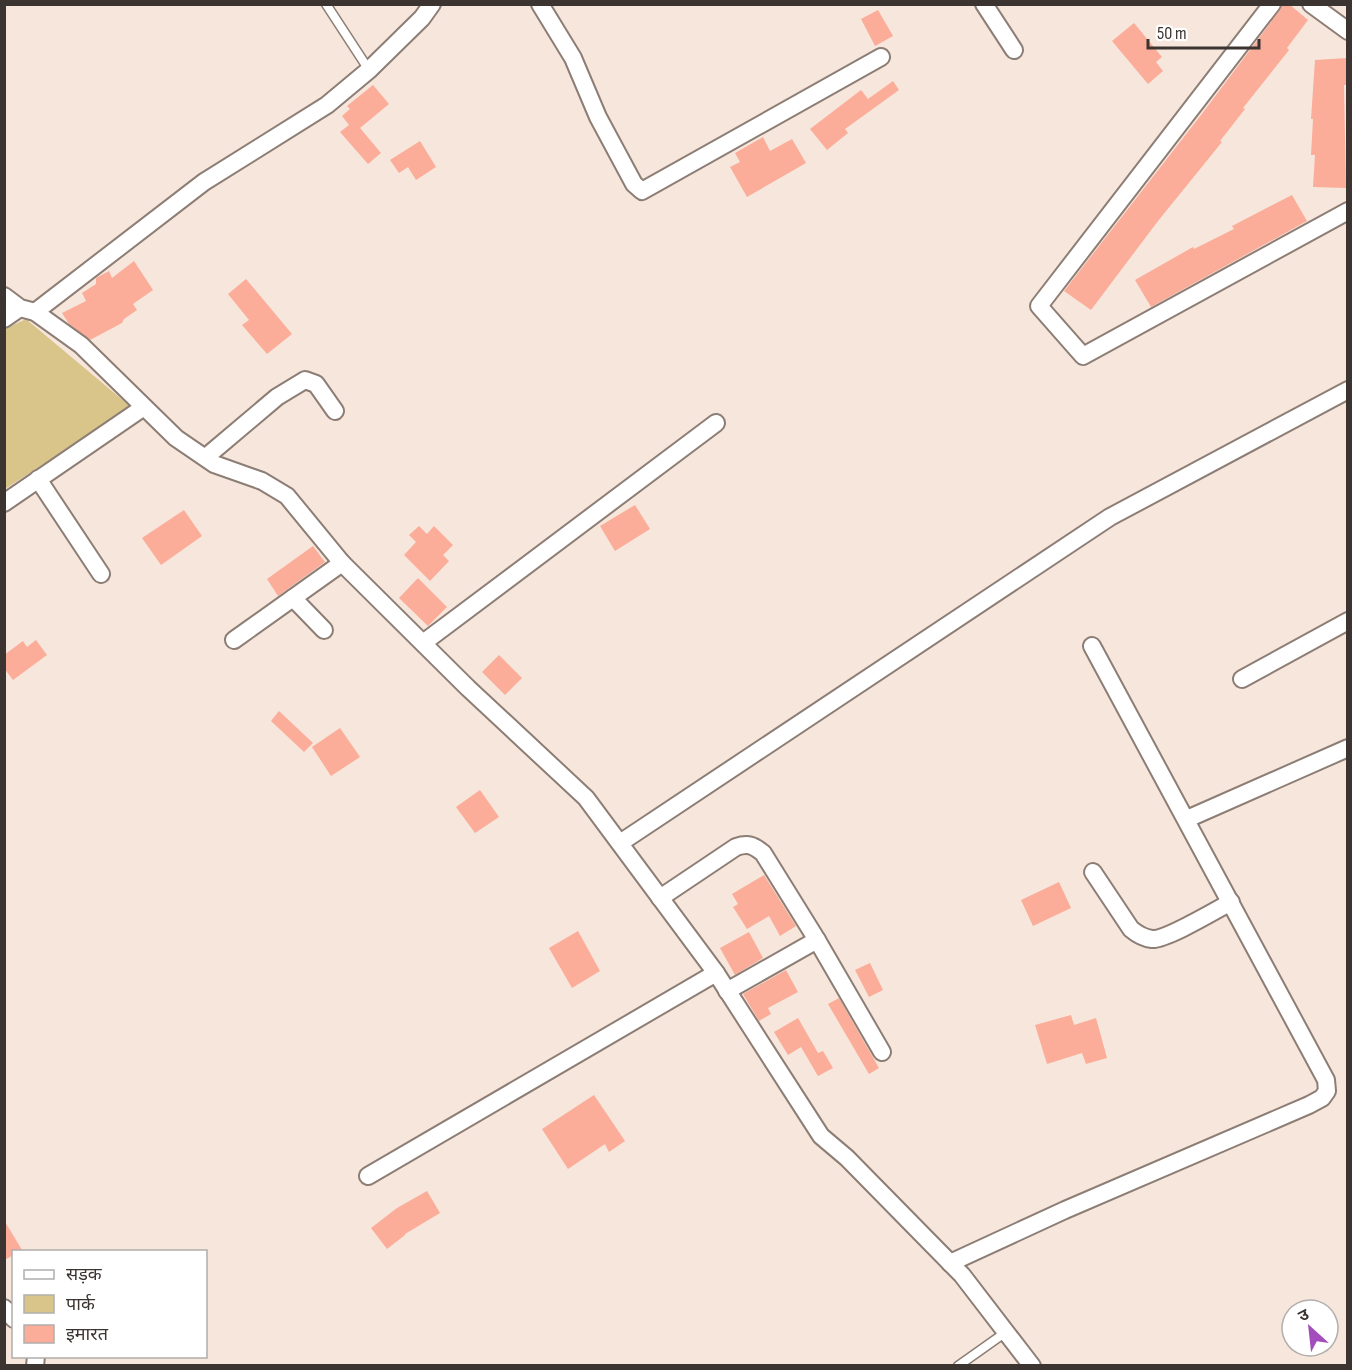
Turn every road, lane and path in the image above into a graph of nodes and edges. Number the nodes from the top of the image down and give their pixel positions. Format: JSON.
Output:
{"nodes":[{"id":1,"x":326,"y":4,"type":"edge"},
{"id":2,"x":432,"y":4,"type":"edge"},
{"id":3,"x":540,"y":4,"type":"edge"},
{"id":4,"x":984,"y":4,"type":"edge"},
{"id":5,"x":1272,"y":4,"type":"edge"},
{"id":6,"x":1311,"y":4,"type":"edge"},
{"id":7,"x":1347,"y":31,"type":"edge"},
{"id":8,"x":1014,"y":50,"type":"dead end"},
{"id":9,"x":881,"y":57,"type":"dead end"},
{"id":10,"x":369,"y":70,"type":"junction"},
{"id":11,"x":1347,"y":211,"type":"edge"},
{"id":12,"x":4,"y":296,"type":"edge"},
{"id":13,"x":27,"y":310,"type":"junction"},
{"id":14,"x":4,"y":319,"type":"edge"},
{"id":15,"x":1347,"y":390,"type":"edge"},
{"id":16,"x":144,"y":407,"type":"junction"},
{"id":17,"x":335,"y":411,"type":"dead end"},
{"id":18,"x":716,"y":423,"type":"dead end"},
{"id":19,"x":206,"y":457,"type":"junction"},
{"id":20,"x":38,"y":479,"type":"junction"},
{"id":21,"x":4,"y":503,"type":"edge"},
{"id":22,"x":342,"y":563,"type":"junction"},
{"id":23,"x":101,"y":573,"type":"dead end"},
{"id":24,"x":293,"y":598,"type":"junction"},
{"id":25,"x":1347,"y":621,"type":"edge"},
{"id":26,"x":324,"y":630,"type":"dead end"},
{"id":27,"x":234,"y":640,"type":"dead end"},
{"id":28,"x":423,"y":643,"type":"junction"},
{"id":29,"x":1092,"y":646,"type":"dead end"},
{"id":30,"x":1242,"y":679,"type":"dead end"},
{"id":31,"x":1347,"y":748,"type":"edge"},
{"id":32,"x":1187,"y":819,"type":"junction"},
{"id":33,"x":620,"y":843,"type":"junction"},
{"id":34,"x":1093,"y":872,"type":"dead end"},
{"id":35,"x":660,"y":898,"type":"junction"},
{"id":36,"x":1231,"y":902,"type":"junction"},
{"id":37,"x":817,"y":940,"type":"junction"},
{"id":38,"x":716,"y":973,"type":"junction"},
{"id":39,"x":727,"y":991,"type":"junction"},
{"id":40,"x":882,"y":1052,"type":"dead end"},
{"id":41,"x":368,"y":1176,"type":"dead end"},
{"id":42,"x":950,"y":1263,"type":"junction"},
{"id":43,"x":1006,"y":1332,"type":"junction"},
{"id":44,"x":958,"y":1365,"type":"edge"},
{"id":45,"x":1032,"y":1365,"type":"edge"}],
"edges":[{"from":1,"to":10,"type":"lane"},
{"from":2,"to":10,"type":"street"},
{"from":3,"to":9,"type":"street"},
{"from":4,"to":8,"type":"street"},
{"from":5,"to":11,"type":"street"},
{"from":6,"to":7,"type":"street"},
{"from":10,"to":13,"type":"street"},
{"from":12,"to":13,"type":"street"},
{"from":13,"to":14,"type":"street"},
{"from":13,"to":16,"type":"street"},
{"from":15,"to":33,"type":"street"},
{"from":16,"to":19,"type":"street"},
{"from":16,"to":20,"type":"street"},
{"from":17,"to":19,"type":"street"},
{"from":18,"to":28,"type":"street"},
{"from":19,"to":22,"type":"street"},
{"from":20,"to":21,"type":"street"},
{"from":20,"to":23,"type":"street"},
{"from":22,"to":24,"type":"street"},
{"from":22,"to":28,"type":"street"},
{"from":24,"to":26,"type":"street"},
{"from":24,"to":27,"type":"street"},
{"from":25,"to":30,"type":"street"},
{"from":28,"to":33,"type":"street"},
{"from":29,"to":32,"type":"street"},
{"from":31,"to":32,"type":"street"},
{"from":32,"to":36,"type":"street"},
{"from":33,"to":35,"type":"street"},
{"from":34,"to":36,"type":"street"},
{"from":35,"to":37,"type":"street"},
{"from":35,"to":38,"type":"street"},
{"from":36,"to":42,"type":"street"},
{"from":37,"to":39,"type":"street"},
{"from":37,"to":40,"type":"street"},
{"from":38,"to":39,"type":"street"},
{"from":38,"to":41,"type":"street"},
{"from":39,"to":42,"type":"street"},
{"from":42,"to":43,"type":"street"},
{"from":43,"to":44,"type":"lane"},
{"from":43,"to":45,"type":"street"}]}
